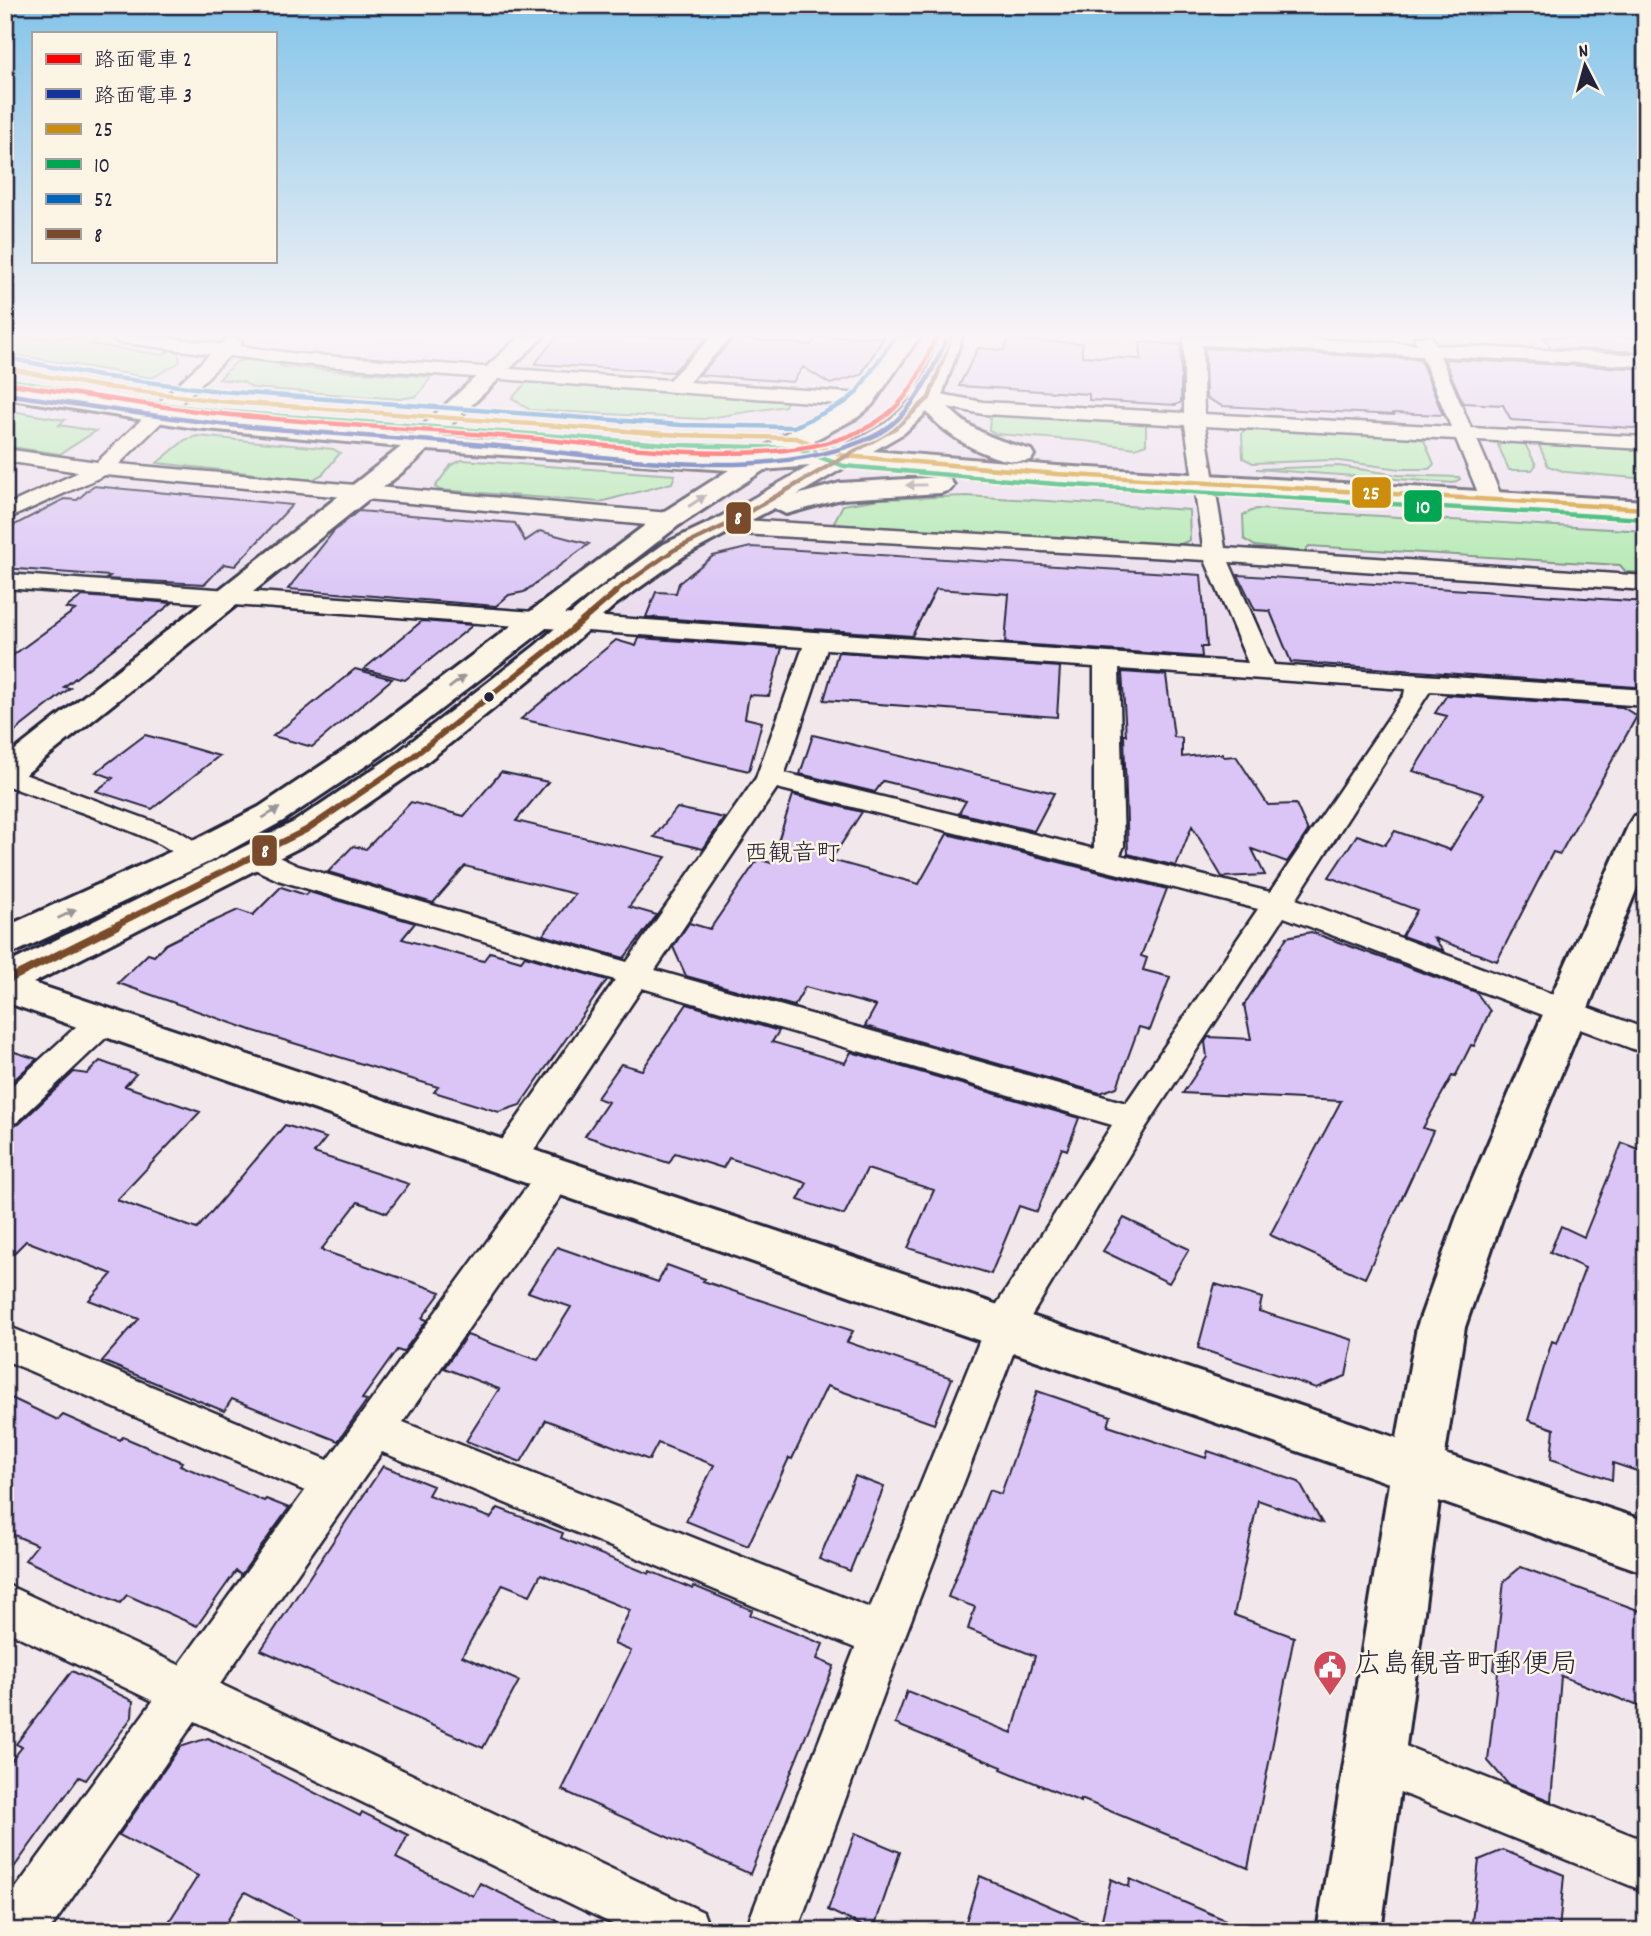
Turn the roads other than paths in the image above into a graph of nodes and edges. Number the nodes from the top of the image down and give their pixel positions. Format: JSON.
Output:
{"nodes":[{"id":1,"x":146,"y":427,"type":"edge"},
{"id":2,"x":273,"y":427,"type":"edge"},
{"id":3,"x":435,"y":427,"type":"edge"},
{"id":4,"x":573,"y":427,"type":"edge"},
{"id":5,"x":819,"y":427,"type":"edge"},
{"id":6,"x":896,"y":427,"type":"edge"},
{"id":7,"x":953,"y":427,"type":"edge"},
{"id":8,"x":1195,"y":427,"type":"edge"},
{"id":9,"x":1346,"y":427,"type":"edge"},
{"id":10,"x":1461,"y":427,"type":"edge"},
{"id":11,"x":1463,"y":433,"type":"junction"},
{"id":12,"x":796,"y":438,"type":"junction"},
{"id":13,"x":422,"y":442,"type":"junction"},
{"id":14,"x":1646,"y":443,"type":"edge"},
{"id":15,"x":5,"y":454,"type":"edge"},
{"id":16,"x":845,"y":456,"type":"junction"},
{"id":17,"x":755,"y":463,"type":"junction"},
{"id":18,"x":102,"y":468,"type":"junction"},
{"id":19,"x":1058,"y":474,"type":"junction"},
{"id":20,"x":1129,"y":478,"type":"junction"},
{"id":21,"x":1205,"y":482,"type":"junction"},
{"id":22,"x":359,"y":492,"type":"junction"},
{"id":23,"x":1492,"y":500,"type":"junction"},
{"id":24,"x":1646,"y":509,"type":"edge"},
{"id":25,"x":5,"y":514,"type":"edge"},
{"id":26,"x":669,"y":520,"type":"junction"},
{"id":27,"x":724,"y":526,"type":"junction"},
{"id":28,"x":1215,"y":554,"type":"junction"},
{"id":29,"x":5,"y":581,"type":"edge"},
{"id":30,"x":1646,"y":583,"type":"edge"},
{"id":31,"x":227,"y":597,"type":"junction"},
{"id":32,"x":539,"y":620,"type":"junction"},
{"id":33,"x":576,"y":623,"type":"junction"},
{"id":34,"x":817,"y":641,"type":"junction"},
{"id":35,"x":1106,"y":661,"type":"junction"},
{"id":36,"x":1264,"y":671,"type":"junction"},
{"id":37,"x":1418,"y":682,"type":"junction"},
{"id":38,"x":1646,"y":698,"type":"edge"},
{"id":39,"x":5,"y":774,"type":"edge"},
{"id":40,"x":770,"y":778,"type":"junction"},
{"id":41,"x":1646,"y":824,"type":"edge"},
{"id":42,"x":196,"y":854,"type":"junction"},
{"id":43,"x":254,"y":858,"type":"junction"},
{"id":44,"x":1104,"y":859,"type":"junction"},
{"id":45,"x":1279,"y":904,"type":"junction"},
{"id":46,"x":5,"y":942,"type":"edge"},
{"id":47,"x":634,"y":975,"type":"junction"},
{"id":48,"x":5,"y":981,"type":"edge"},
{"id":49,"x":5,"y":988,"type":"edge"},
{"id":50,"x":1564,"y":1012,"type":"junction"},
{"id":51,"x":103,"y":1021,"type":"junction"},
{"id":52,"x":1646,"y":1042,"type":"edge"},
{"id":53,"x":5,"y":1113,"type":"edge"},
{"id":54,"x":1134,"y":1118,"type":"junction"},
{"id":55,"x":508,"y":1160,"type":"junction"},
{"id":56,"x":555,"y":1176,"type":"junction"},
{"id":57,"x":1004,"y":1327,"type":"junction"},
{"id":58,"x":5,"y":1342,"type":"edge"},
{"id":59,"x":375,"y":1430,"type":"junction"},
{"id":60,"x":1417,"y":1470,"type":"junction"},
{"id":61,"x":336,"y":1484,"type":"junction"},
{"id":62,"x":1646,"y":1547,"type":"edge"},
{"id":63,"x":5,"y":1606,"type":"edge"},
{"id":64,"x":882,"y":1636,"type":"junction"},
{"id":65,"x":187,"y":1693,"type":"junction"},
{"id":66,"x":1375,"y":1758,"type":"junction"},
{"id":67,"x":1646,"y":1867,"type":"edge"},
{"id":68,"x":17,"y":1931,"type":"edge"},
{"id":69,"x":684,"y":1931,"type":"edge"},
{"id":70,"x":771,"y":1931,"type":"edge"},
{"id":71,"x":1349,"y":1931,"type":"edge"}],
"edges":[{"from":1,"to":18,"type":"street"},
{"from":2,"to":13,"type":"street"},
{"from":3,"to":13,"type":"street"},
{"from":4,"to":12,"type":"street"},
{"from":5,"to":12,"type":"street"},
{"from":6,"to":16,"type":"street"},
{"from":7,"to":20,"type":"street"},
{"from":8,"to":21,"type":"street"},
{"from":9,"to":11,"type":"street"},
{"from":10,"to":11,"type":"street"},
{"from":11,"to":14,"type":"street"},
{"from":11,"to":23,"type":"street"},
{"from":12,"to":16,"type":"street"},
{"from":12,"to":17,"type":"street"},
{"from":13,"to":17,"type":"street"},
{"from":13,"to":22,"type":"street"},
{"from":15,"to":18,"type":"street"},
{"from":16,"to":17,"type":"street"},
{"from":16,"to":19,"type":"street"},
{"from":16,"to":27,"type":"street"},
{"from":26,"to":17,"type":"street","one_way":true},
{"from":18,"to":22,"type":"street"},
{"from":18,"to":25,"type":"street"},
{"from":19,"to":20,"type":"street"},
{"from":19,"to":27,"type":"street","one_way":true},
{"from":20,"to":21,"type":"street"},
{"from":21,"to":23,"type":"street"},
{"from":21,"to":28,"type":"street"},
{"from":22,"to":26,"type":"street"},
{"from":22,"to":31,"type":"street"},
{"from":23,"to":24,"type":"street"},
{"from":26,"to":32,"type":"street"},
{"from":27,"to":28,"type":"street"},
{"from":27,"to":33,"type":"street"},
{"from":28,"to":30,"type":"street"},
{"from":28,"to":36,"type":"street"},
{"from":29,"to":31,"type":"street"},
{"from":31,"to":32,"type":"street"},
{"from":31,"to":39,"type":"street"},
{"from":32,"to":33,"type":"street"},
{"from":42,"to":32,"type":"street","one_way":true},
{"from":33,"to":34,"type":"street"},
{"from":33,"to":43,"type":"street"},
{"from":34,"to":35,"type":"street"},
{"from":34,"to":40,"type":"street"},
{"from":35,"to":36,"type":"street"},
{"from":35,"to":44,"type":"street"},
{"from":36,"to":37,"type":"street"},
{"from":37,"to":38,"type":"street"},
{"from":37,"to":45,"type":"street"},
{"from":39,"to":42,"type":"street"},
{"from":40,"to":44,"type":"street"},
{"from":40,"to":47,"type":"street"},
{"from":41,"to":50,"type":"street"},
{"from":46,"to":42,"type":"street","one_way":true},
{"from":43,"to":47,"type":"street"},
{"from":43,"to":48,"type":"street"},
{"from":44,"to":45,"type":"street"},
{"from":45,"to":50,"type":"street"},
{"from":45,"to":54,"type":"street"},
{"from":47,"to":54,"type":"street"},
{"from":47,"to":55,"type":"street"},
{"from":49,"to":51,"type":"street"},
{"from":50,"to":52,"type":"street"},
{"from":50,"to":60,"type":"street"},
{"from":51,"to":53,"type":"street"},
{"from":51,"to":55,"type":"street"},
{"from":54,"to":57,"type":"street"},
{"from":55,"to":56,"type":"street"},
{"from":56,"to":57,"type":"street"},
{"from":56,"to":59,"type":"street"},
{"from":57,"to":60,"type":"street"},
{"from":57,"to":64,"type":"street"},
{"from":58,"to":61,"type":"street"},
{"from":59,"to":61,"type":"street"},
{"from":59,"to":64,"type":"street"},
{"from":60,"to":62,"type":"street"},
{"from":60,"to":66,"type":"street"},
{"from":61,"to":65,"type":"street"},
{"from":63,"to":65,"type":"street"},
{"from":64,"to":70,"type":"street"},
{"from":65,"to":68,"type":"street"},
{"from":65,"to":69,"type":"street"},
{"from":66,"to":67,"type":"street"},
{"from":66,"to":71,"type":"street"}]}
